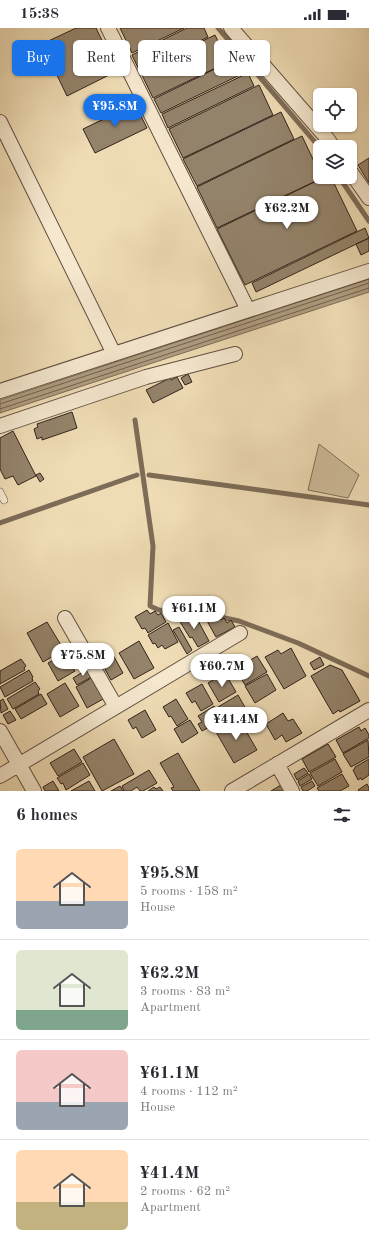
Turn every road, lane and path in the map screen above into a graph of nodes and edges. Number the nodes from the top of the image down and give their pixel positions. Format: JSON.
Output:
{"nodes":[{"id":1,"x":108,"y":28,"type":"edge"},
{"id":2,"x":231,"y":28,"type":"edge"},
{"id":3,"x":0,"y":122,"type":"edge"},
{"id":4,"x":328,"y":140,"type":"edge"},
{"id":5,"x":357,"y":181,"type":"edge"},
{"id":6,"x":369,"y":198,"type":"edge"},
{"id":7,"x":369,"y":271,"type":"edge"},
{"id":8,"x":248,"y":310,"type":"junction"},
{"id":9,"x":114,"y":354,"type":"junction"},
{"id":10,"x":235,"y":354,"type":"dead end"},
{"id":11,"x":0,"y":391,"type":"edge"},
{"id":12,"x":0,"y":426,"type":"edge"},
{"id":13,"x":0,"y":492,"type":"edge"},
{"id":14,"x":4,"y":500,"type":"dead end"},
{"id":15,"x":65,"y":618,"type":"dead end"},
{"id":16,"x":240,"y":633,"type":"dead end"},
{"id":17,"x":116,"y":707,"type":"junction"},
{"id":18,"x":369,"y":710,"type":"edge"},
{"id":19,"x":0,"y":731,"type":"edge"},
{"id":20,"x":277,"y":764,"type":"junction"},
{"id":21,"x":19,"y":765,"type":"junction"},
{"id":22,"x":0,"y":776,"type":"edge"},
{"id":23,"x":34,"y":791,"type":"edge"},
{"id":24,"x":232,"y":791,"type":"edge"},
{"id":25,"x":292,"y":791,"type":"edge"}],
"edges":[{"from":1,"to":8,"type":"street"},
{"from":2,"to":4,"type":"street"},
{"from":3,"to":9,"type":"street"},
{"from":5,"to":6,"type":"street"},
{"from":7,"to":8,"type":"street"},
{"from":8,"to":9,"type":"street"},
{"from":9,"to":11,"type":"street"},
{"from":10,"to":12,"type":"street"},
{"from":13,"to":14,"type":"lane"},
{"from":15,"to":17,"type":"street"},
{"from":16,"to":17,"type":"street"},
{"from":17,"to":21,"type":"street"},
{"from":18,"to":20,"type":"street"},
{"from":19,"to":21,"type":"street"},
{"from":20,"to":24,"type":"street"},
{"from":20,"to":25,"type":"street"},
{"from":21,"to":22,"type":"street"},
{"from":21,"to":23,"type":"street"}]}
